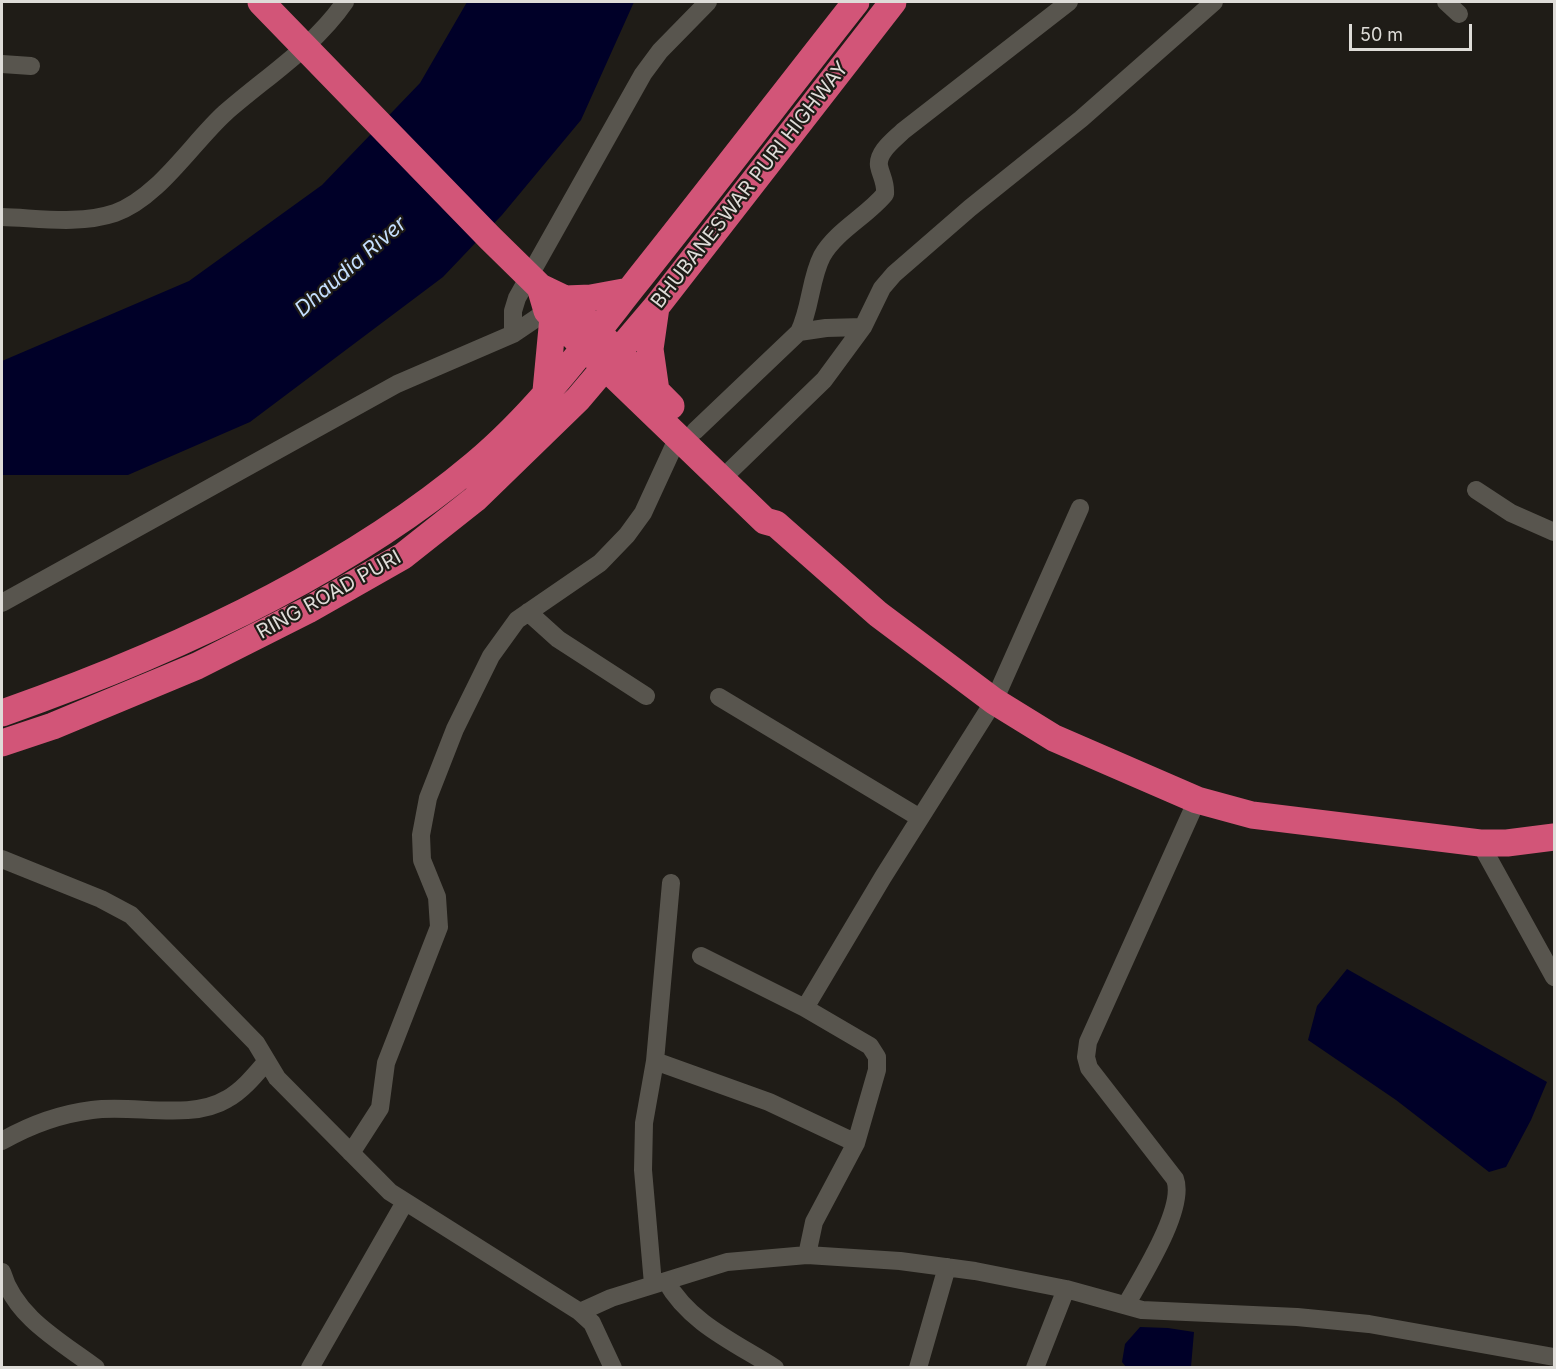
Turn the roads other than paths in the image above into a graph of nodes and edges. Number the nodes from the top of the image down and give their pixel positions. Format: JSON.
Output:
{"nodes":[{"id":1,"x":261,"y":2,"type":"edge"},
{"id":2,"x":345,"y":2,"type":"edge"},
{"id":3,"x":708,"y":2,"type":"edge"},
{"id":4,"x":856,"y":2,"type":"edge"},
{"id":5,"x":893,"y":2,"type":"edge"},
{"id":6,"x":1069,"y":2,"type":"edge"},
{"id":7,"x":1214,"y":2,"type":"edge"},
{"id":8,"x":305,"y":47,"type":"junction"},
{"id":9,"x":2,"y":64,"type":"edge"},
{"id":10,"x":31,"y":66,"type":"dead end"},
{"id":11,"x":2,"y":217,"type":"edge"},
{"id":12,"x":629,"y":291,"type":"junction"},
{"id":13,"x":548,"y":299,"type":"junction"},
{"id":14,"x":656,"y":307,"type":"junction"},
{"id":15,"x":863,"y":327,"type":"junction"},
{"id":16,"x":799,"y":332,"type":"junction"},
{"id":17,"x":513,"y":334,"type":"junction"},
{"id":18,"x":591,"y":340,"type":"junction"},
{"id":19,"x":612,"y":360,"type":"junction"},
{"id":20,"x":546,"y":391,"type":"junction"},
{"id":21,"x":649,"y":396,"type":"junction"},
{"id":22,"x":578,"y":399,"type":"junction"},
{"id":23,"x":687,"y":434,"type":"junction"},
{"id":24,"x":732,"y":470,"type":"junction"},
{"id":25,"x":1476,"y":490,"type":"dead end"},
{"id":26,"x":1080,"y":508,"type":"dead end"},
{"id":27,"x":776,"y":524,"type":"junction"},
{"id":28,"x":1554,"y":532,"type":"edge"},
{"id":29,"x":2,"y":603,"type":"edge"},
{"id":30,"x":528,"y":612,"type":"junction"},
{"id":31,"x":646,"y":696,"type":"dead end"},
{"id":32,"x":719,"y":697,"type":"dead end"},
{"id":33,"x":994,"y":700,"type":"junction"},
{"id":34,"x":2,"y":712,"type":"edge"},
{"id":35,"x":2,"y":743,"type":"edge"},
{"id":36,"x":1197,"y":800,"type":"junction"},
{"id":37,"x":920,"y":818,"type":"junction"},
{"id":38,"x":1554,"y":837,"type":"edge"},
{"id":39,"x":1480,"y":843,"type":"junction"},
{"id":40,"x":2,"y":859,"type":"edge"},
{"id":41,"x":671,"y":883,"type":"dead end"},
{"id":42,"x":701,"y":956,"type":"dead end"},
{"id":43,"x":1554,"y":977,"type":"edge"},
{"id":44,"x":805,"y":1008,"type":"junction"},
{"id":45,"x":267,"y":1061,"type":"junction"},
{"id":46,"x":655,"y":1061,"type":"junction"},
{"id":47,"x":2,"y":1141,"type":"edge"},
{"id":48,"x":856,"y":1143,"type":"junction"},
{"id":49,"x":351,"y":1153,"type":"junction"},
{"id":50,"x":405,"y":1202,"type":"junction"},
{"id":51,"x":807,"y":1255,"type":"junction"},
{"id":52,"x":947,"y":1267,"type":"junction"},
{"id":53,"x":2,"y":1272,"type":"edge"},
{"id":54,"x":660,"y":1282,"type":"junction"},
{"id":55,"x":1066,"y":1289,"type":"junction"},
{"id":56,"x":1126,"y":1305,"type":"junction"},
{"id":57,"x":580,"y":1312,"type":"junction"},
{"id":58,"x":1554,"y":1357,"type":"edge"},
{"id":59,"x":96,"y":1368,"type":"edge"},
{"id":60,"x":310,"y":1368,"type":"edge"},
{"id":61,"x":614,"y":1368,"type":"edge"},
{"id":62,"x":775,"y":1368,"type":"edge"},
{"id":63,"x":918,"y":1368,"type":"edge"},
{"id":64,"x":1035,"y":1368,"type":"edge"}],
"edges":[{"from":1,"to":8,"type":"highway"},
{"from":2,"to":8,"type":"street"},
{"from":3,"to":17,"type":"street"},
{"from":4,"to":12,"type":"highway","name":"BHUBANESWAR PURI HIGHWAY"},
{"from":5,"to":14,"type":"highway","name":"BHUBANESWAR PURI HIGHWAY"},
{"from":6,"to":16,"type":"street"},
{"from":7,"to":15,"type":"street"},
{"from":8,"to":11,"type":"street"},
{"from":8,"to":13,"type":"highway"},
{"from":9,"to":10,"type":"street"},
{"from":12,"to":13,"type":"highway"},
{"from":12,"to":18,"type":"highway","name":"BHUBANESWAR PURI HIGHWAY"},
{"from":13,"to":17,"type":"street"},
{"from":13,"to":18,"type":"highway"},
{"from":13,"to":20,"type":"highway"},
{"from":14,"to":19,"type":"highway","name":"BHUBANESWAR PURI HIGHWAY"},
{"from":14,"to":21,"type":"highway"},
{"from":15,"to":16,"type":"street"},
{"from":15,"to":24,"type":"street"},
{"from":16,"to":23,"type":"street"},
{"from":17,"to":29,"type":"street"},
{"from":18,"to":19,"type":"highway"},
{"from":18,"to":20,"type":"highway","name":"RING ROAD PURI"},
{"from":19,"to":21,"type":"highway"},
{"from":19,"to":22,"type":"highway","name":"RING ROAD PURI"},
{"from":20,"to":34,"type":"highway","name":"RING ROAD PURI"},
{"from":21,"to":22,"type":"highway"},
{"from":21,"to":23,"type":"highway"},
{"from":22,"to":35,"type":"highway","name":"RING ROAD PURI"},
{"from":23,"to":24,"type":"highway"},
{"from":23,"to":27,"type":"highway"},
{"from":23,"to":30,"type":"street"},
{"from":24,"to":27,"type":"highway"},
{"from":25,"to":28,"type":"street"},
{"from":26,"to":33,"type":"street"},
{"from":27,"to":33,"type":"highway"},
{"from":30,"to":31,"type":"street"},
{"from":30,"to":49,"type":"street"},
{"from":32,"to":37,"type":"street"},
{"from":33,"to":36,"type":"highway"},
{"from":33,"to":37,"type":"street"},
{"from":36,"to":39,"type":"highway"},
{"from":36,"to":56,"type":"street"},
{"from":37,"to":44,"type":"street"},
{"from":38,"to":39,"type":"highway"},
{"from":39,"to":43,"type":"street"},
{"from":40,"to":45,"type":"street"},
{"from":41,"to":46,"type":"street"},
{"from":42,"to":44,"type":"street"},
{"from":44,"to":48,"type":"street"},
{"from":45,"to":47,"type":"street"},
{"from":45,"to":49,"type":"street"},
{"from":46,"to":48,"type":"street"},
{"from":46,"to":54,"type":"street"},
{"from":48,"to":51,"type":"street"},
{"from":49,"to":50,"type":"street"},
{"from":50,"to":57,"type":"street"},
{"from":50,"to":60,"type":"street"},
{"from":51,"to":52,"type":"street"},
{"from":51,"to":54,"type":"street"},
{"from":52,"to":55,"type":"street"},
{"from":52,"to":63,"type":"street"},
{"from":53,"to":59,"type":"street"},
{"from":54,"to":57,"type":"street"},
{"from":54,"to":62,"type":"street"},
{"from":55,"to":56,"type":"street"},
{"from":55,"to":64,"type":"street"},
{"from":56,"to":58,"type":"street"},
{"from":57,"to":61,"type":"street"}]}
